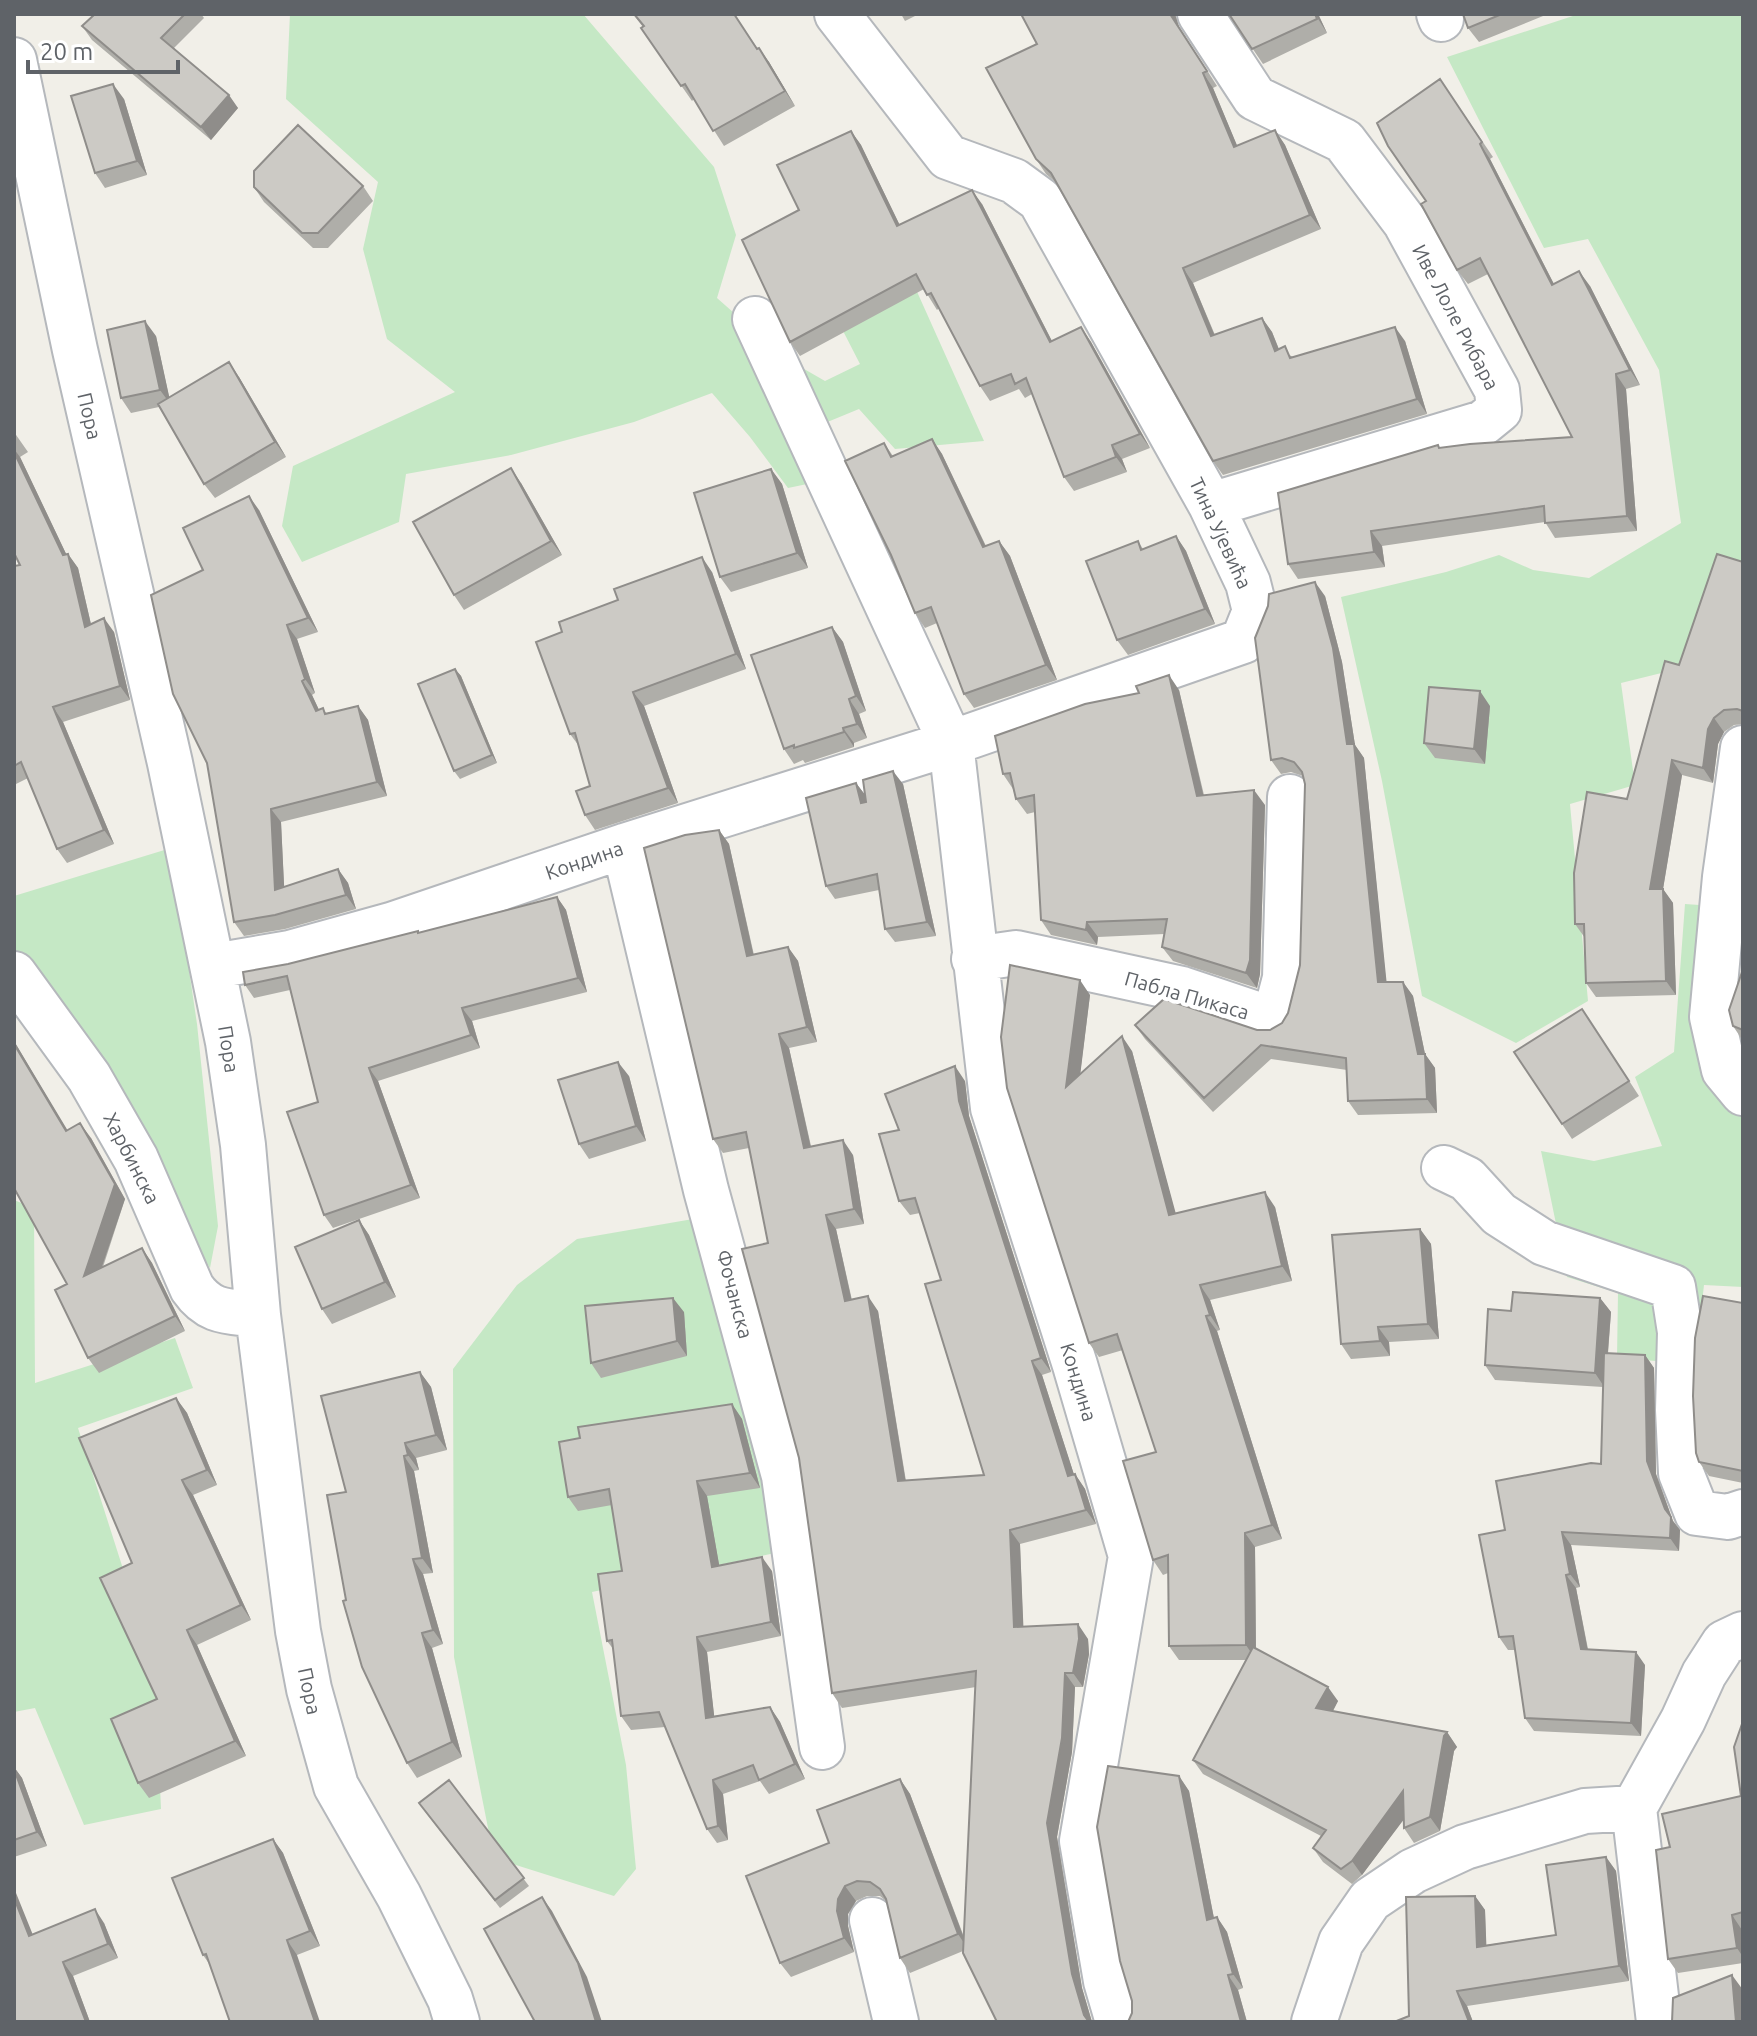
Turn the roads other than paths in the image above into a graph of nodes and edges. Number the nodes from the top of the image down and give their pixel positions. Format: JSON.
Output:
{"nodes":[{"id":1,"x":837,"y":14,"type":"edge"},
{"id":2,"x":1200,"y":14,"type":"edge"},
{"id":3,"x":14,"y":60,"type":"edge"},
{"id":4,"x":755,"y":319,"type":"dead end"},
{"id":5,"x":1211,"y":505,"type":"junction"},
{"id":6,"x":951,"y":743,"type":"junction"},
{"id":7,"x":1743,"y":748,"type":"edge"},
{"id":8,"x":1290,"y":797,"type":"dead end"},
{"id":9,"x":624,"y":846,"type":"junction"},
{"id":10,"x":974,"y":959,"type":"junction"},
{"id":11,"x":214,"y":966,"type":"junction"},
{"id":12,"x":14,"y":974,"type":"edge"},
{"id":13,"x":1743,"y":1093,"type":"edge"},
{"id":14,"x":1444,"y":1168,"type":"dead end"},
{"id":15,"x":258,"y":1315,"type":"junction"},
{"id":16,"x":1743,"y":1512,"type":"edge"},
{"id":17,"x":1743,"y":1634,"type":"edge"},
{"id":18,"x":822,"y":1747,"type":"dead end"},
{"id":19,"x":1634,"y":1808,"type":"junction"},
{"id":20,"x":872,"y":1920,"type":"dead end"},
{"id":21,"x":898,"y":2020,"type":"edge"},
{"id":22,"x":457,"y":2022,"type":"edge"},
{"id":23,"x":1118,"y":2022,"type":"edge"},
{"id":24,"x":1314,"y":2022,"type":"edge"},
{"id":25,"x":1659,"y":2022,"type":"edge"}],
"edges":[{"from":1,"to":5,"type":"street","name":"Тина Ујевића"},
{"from":2,"to":5,"type":"street","name":"Иве Лоле Рибара"},
{"from":3,"to":11,"type":"street","name":"Пора"},
{"from":4,"to":6,"type":"street","name":"Кондина"},
{"from":5,"to":6,"type":"street","name":"Тина Ујевића"},
{"from":6,"to":9,"type":"street","name":"Кондина"},
{"from":6,"to":10,"type":"street","name":"Кондина"},
{"from":7,"to":13,"type":"street"},
{"from":8,"to":10,"type":"street","name":"Пабла Пикаса"},
{"from":9,"to":11,"type":"street","name":"Кондина"},
{"from":9,"to":18,"type":"street","name":"Фочанска"},
{"from":10,"to":23,"type":"street","name":"Кондина"},
{"from":11,"to":15,"type":"street","name":"Пора"},
{"from":12,"to":15,"type":"street","name":"Харбинска"},
{"from":14,"to":16,"type":"street"},
{"from":15,"to":22,"type":"street","name":"Пора"},
{"from":17,"to":19,"type":"street"},
{"from":19,"to":24,"type":"street"},
{"from":19,"to":25,"type":"street"},
{"from":20,"to":21,"type":"street"}]}
